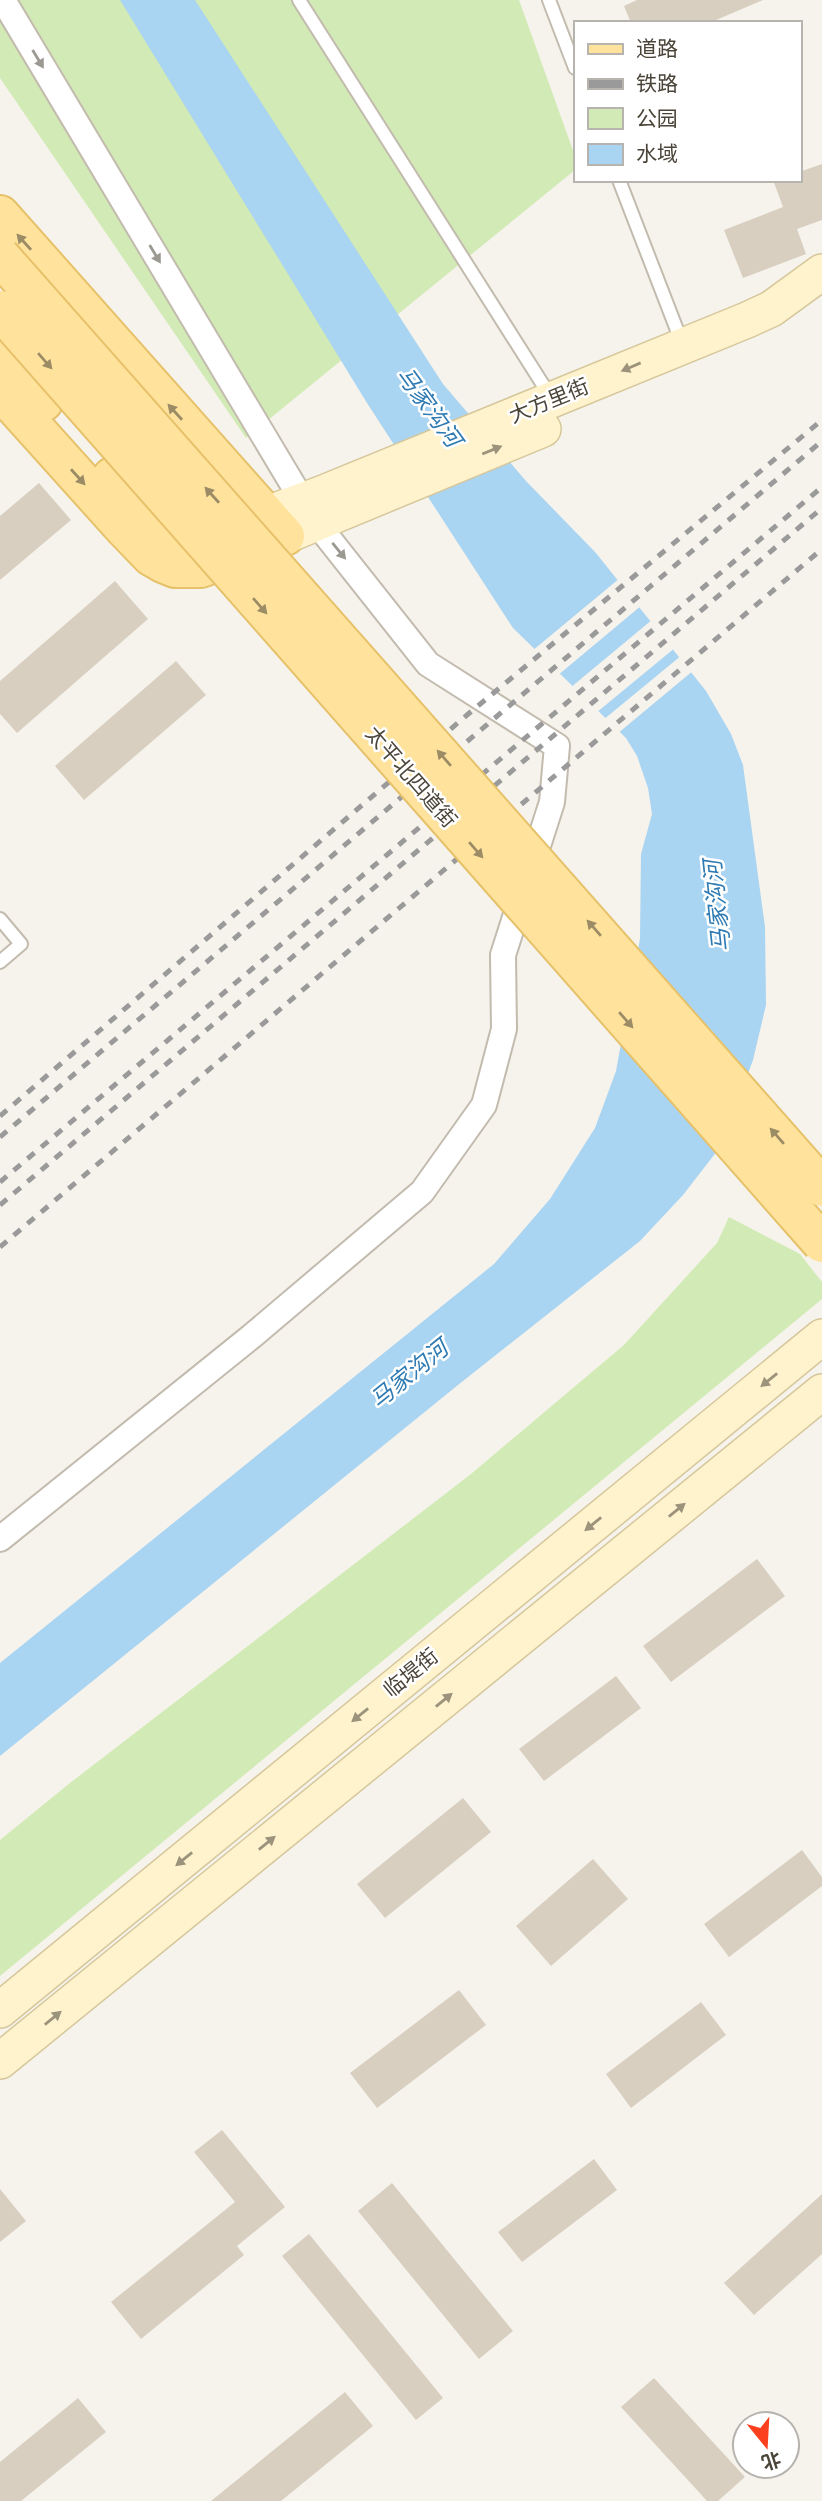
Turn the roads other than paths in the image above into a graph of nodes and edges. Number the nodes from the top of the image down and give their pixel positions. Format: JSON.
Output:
{"nodes":[{"id":1,"x":3,"y":0,"type":"edge"},
{"id":2,"x":299,"y":0,"type":"edge"},
{"id":3,"x":549,"y":0,"type":"edge"},
{"id":4,"x":574,"y":65,"type":"edge"},
{"id":5,"x":620,"y":182,"type":"edge"},
{"id":6,"x":0,"y":215,"type":"edge"},
{"id":7,"x":0,"y":256,"type":"edge"},
{"id":8,"x":822,"y":272,"type":"edge"},
{"id":9,"x":822,"y":301,"type":"edge"},
{"id":10,"x":0,"y":310,"type":"edge"},
{"id":11,"x":683,"y":346,"type":"junction"},
{"id":12,"x":0,"y":355,"type":"edge"},
{"id":13,"x":0,"y":390,"type":"edge"},
{"id":14,"x":557,"y":410,"type":"junction"},
{"id":15,"x":293,"y":519,"type":"junction"},
{"id":16,"x":0,"y":919,"type":"edge"},
{"id":17,"x":0,"y":962,"type":"edge"},
{"id":18,"x":822,"y":1187,"type":"edge"},
{"id":19,"x":822,"y":1243,"type":"edge"},
{"id":20,"x":822,"y":1337,"type":"edge"},
{"id":21,"x":822,"y":1392,"type":"edge"},
{"id":22,"x":0,"y":1539,"type":"edge"},
{"id":23,"x":0,"y":2010,"type":"edge"},
{"id":24,"x":0,"y":2061,"type":"edge"}],
"edges":[{"from":1,"to":15,"type":"street","one_way":true},
{"from":2,"to":14,"type":"lane"},
{"from":3,"to":4,"type":"lane"},
{"from":5,"to":11,"type":"lane"},
{"from":15,"to":6,"type":"main road","one_way":true},
{"from":18,"to":7,"type":"main road","name":"太平北四道街","one_way":true,"bridge":true},
{"from":8,"to":11,"type":"street","name":"大方里街"},
{"from":9,"to":14,"type":"street","name":"大方里街"},
{"from":10,"to":19,"type":"main road","name":"太平北四道街","one_way":true,"bridge":true},
{"from":11,"to":14,"type":"street","name":"大方里街","one_way":true},
{"from":12,"to":15,"type":"main road"},
{"from":13,"to":15,"type":"main road","one_way":true},
{"from":14,"to":15,"type":"street","name":"大方里街"},
{"from":15,"to":22,"type":"street","one_way":true},
{"from":16,"to":17,"type":"lane"},
{"from":20,"to":23,"type":"street","name":"临堤街","one_way":true},
{"from":24,"to":21,"type":"street","name":"临堤街","one_way":true}]}
